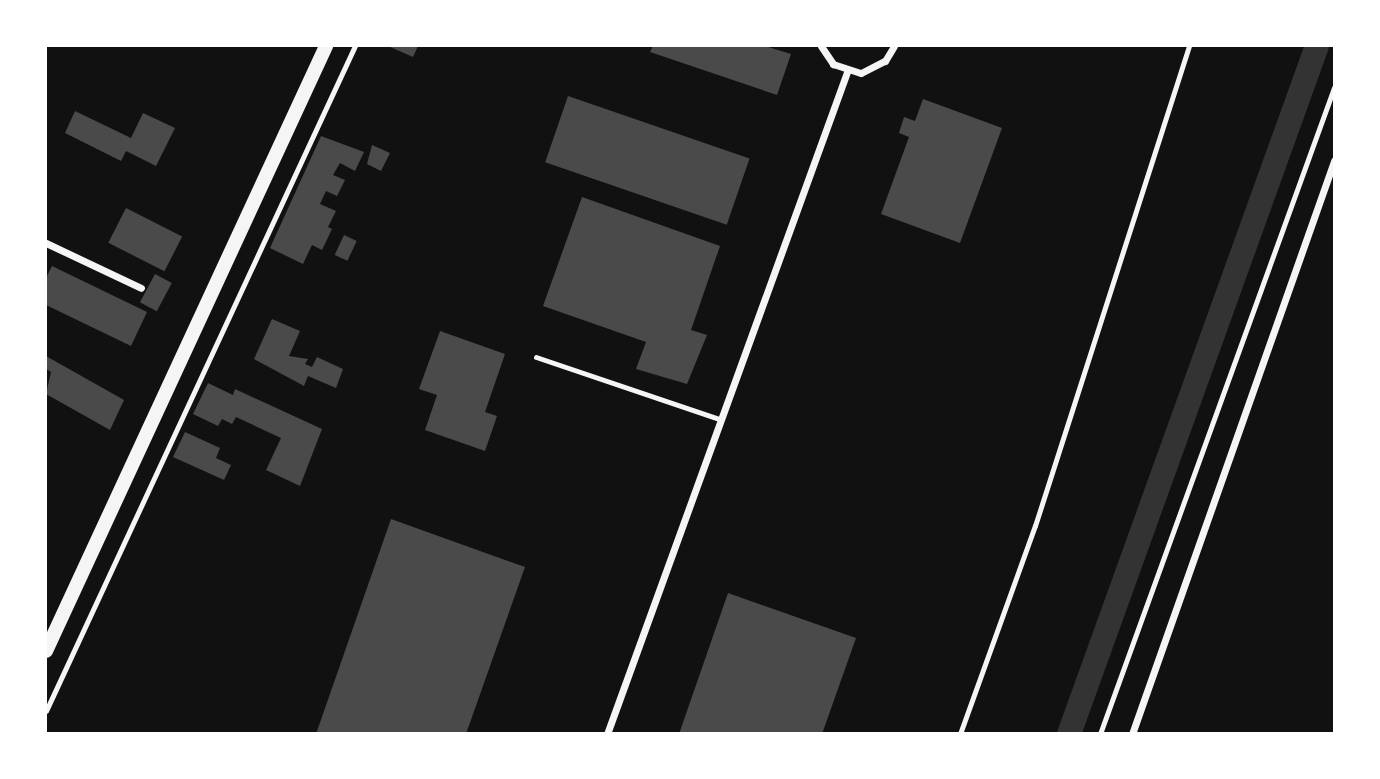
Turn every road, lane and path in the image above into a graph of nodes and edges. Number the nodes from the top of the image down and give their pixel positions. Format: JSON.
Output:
{"nodes":[{"id":1,"x":326,"y":46,"type":"edge"},
{"id":2,"x":355,"y":46,"type":"edge"},
{"id":3,"x":821,"y":46,"type":"edge"},
{"id":4,"x":894,"y":46,"type":"edge"},
{"id":5,"x":1189,"y":46,"type":"edge"},
{"id":6,"x":847,"y":72,"type":"junction"},
{"id":7,"x":1335,"y":88,"type":"edge"},
{"id":8,"x":1335,"y":161,"type":"edge"},
{"id":9,"x":46,"y":243,"type":"edge"},
{"id":10,"x":141,"y":288,"type":"dead end"},
{"id":11,"x":536,"y":356,"type":"dead end"},
{"id":12,"x":719,"y":419,"type":"junction"},
{"id":13,"x":46,"y":651,"type":"edge"},
{"id":14,"x":46,"y":711,"type":"edge"},
{"id":15,"x":607,"y":733,"type":"edge"},
{"id":16,"x":960,"y":733,"type":"edge"},
{"id":17,"x":1100,"y":733,"type":"edge"},
{"id":18,"x":1132,"y":733,"type":"edge"}],
"edges":[{"from":1,"to":13,"type":"main road"},
{"from":2,"to":14,"type":"path"},
{"from":3,"to":6,"type":"street"},
{"from":4,"to":6,"type":"street"},
{"from":5,"to":16,"type":"path"},
{"from":6,"to":12,"type":"street"},
{"from":7,"to":17,"type":"path"},
{"from":8,"to":18,"type":"street"},
{"from":9,"to":10,"type":"street"},
{"from":11,"to":12,"type":"lane"},
{"from":12,"to":15,"type":"street"}]}
